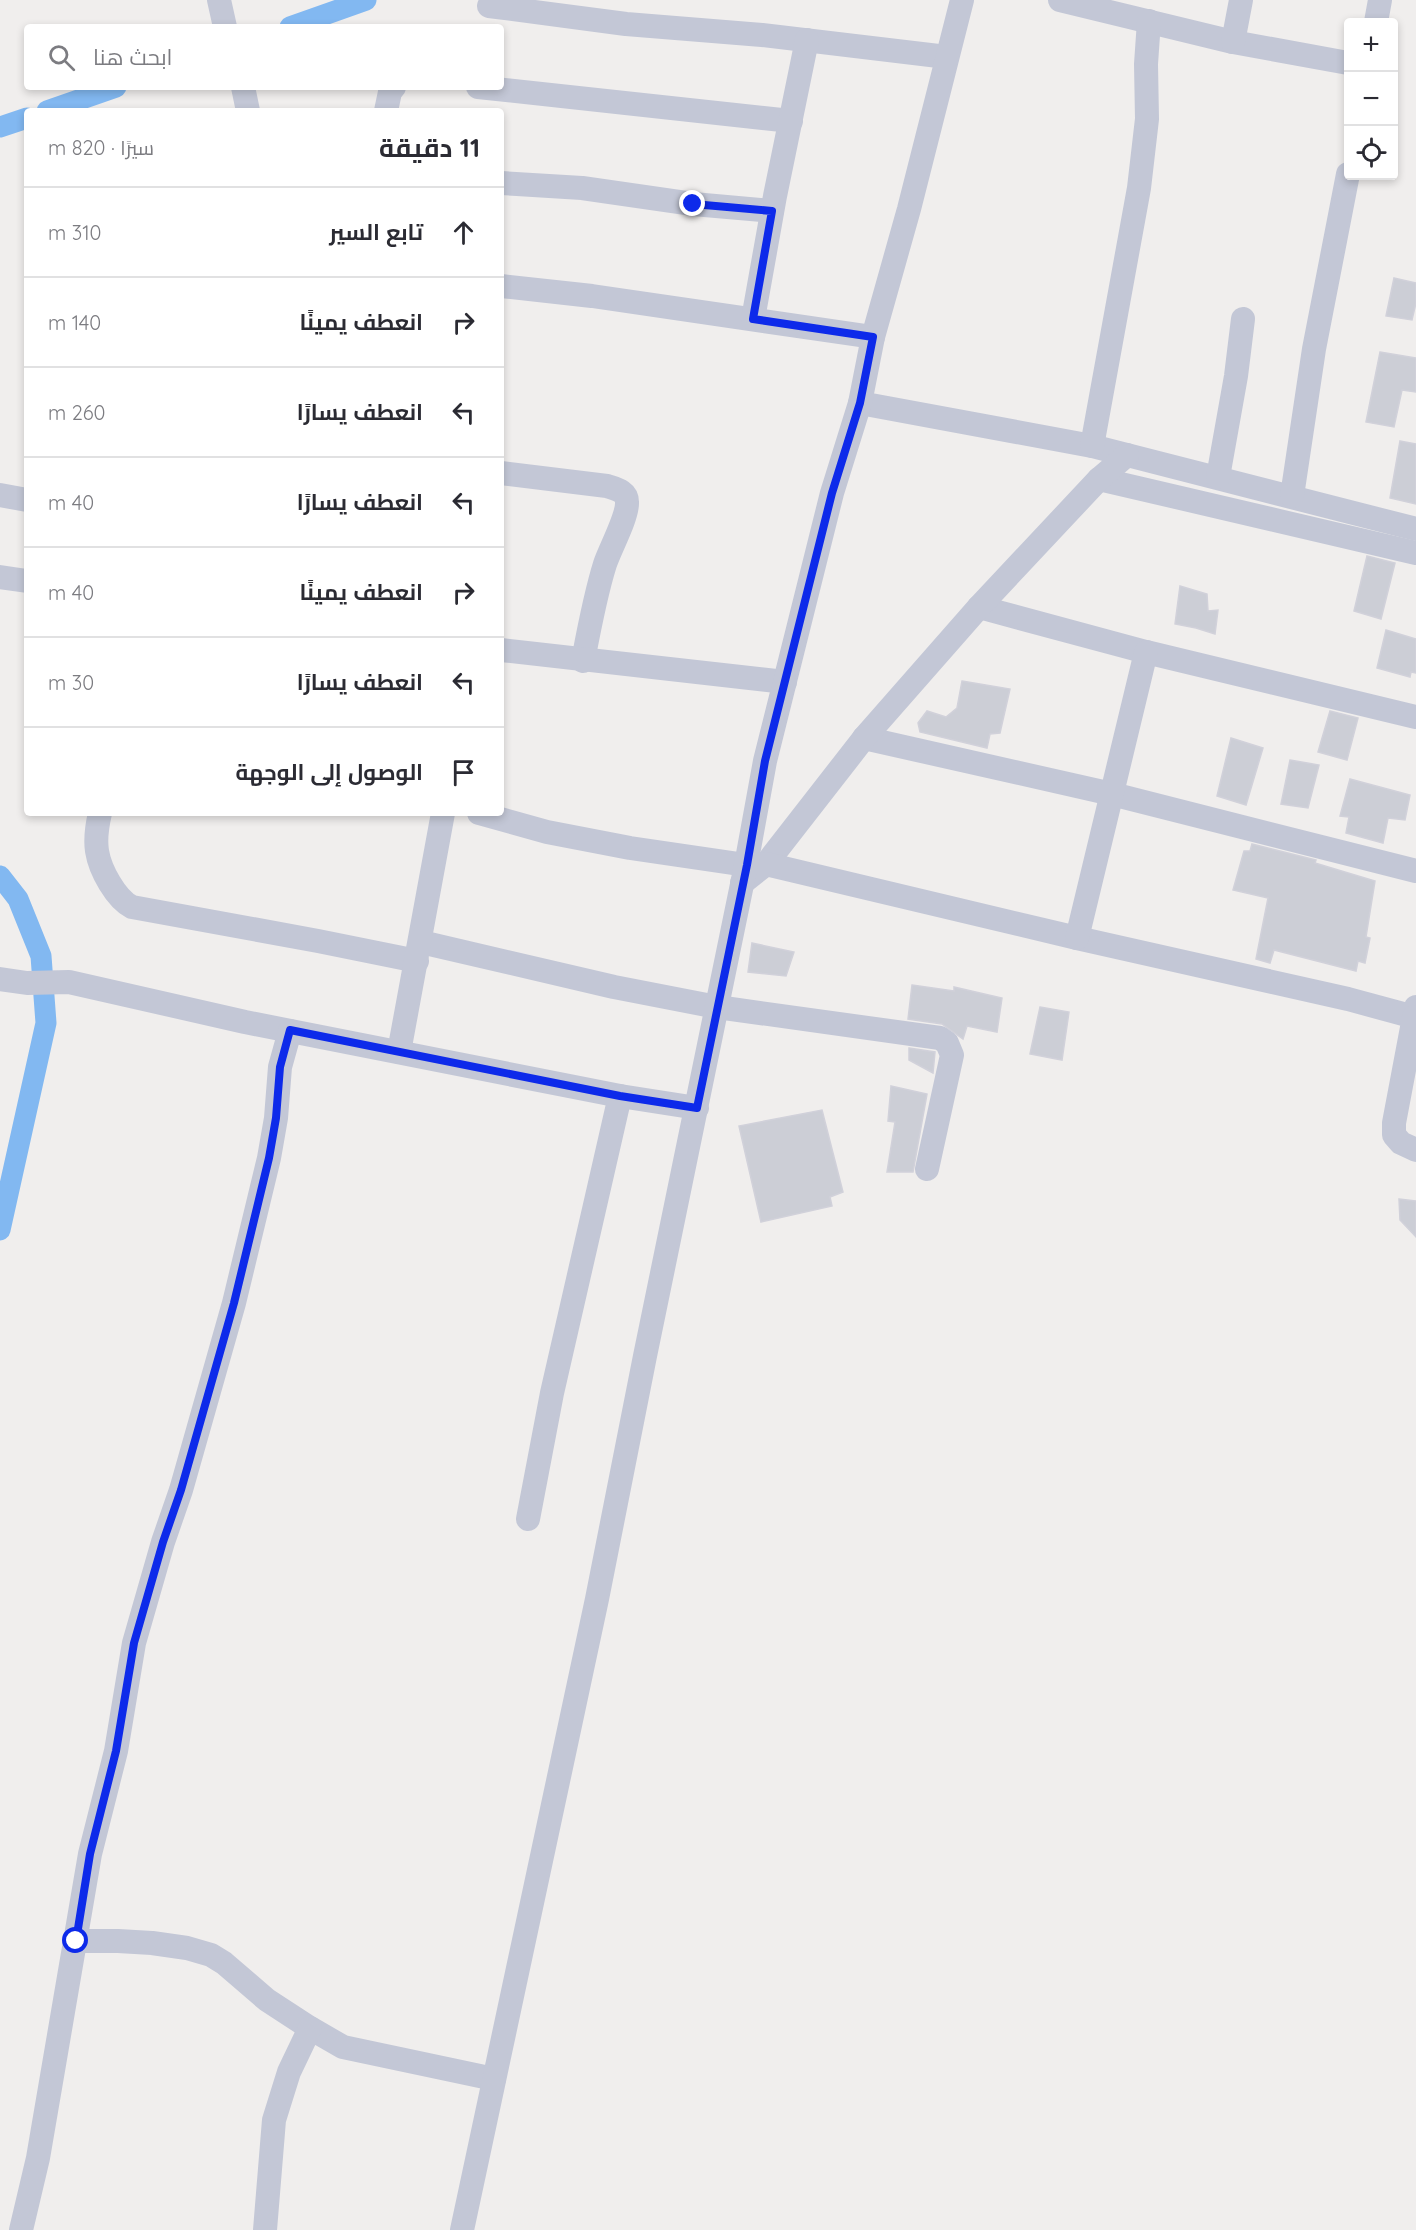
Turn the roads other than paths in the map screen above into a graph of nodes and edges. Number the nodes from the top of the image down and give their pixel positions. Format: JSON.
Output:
{"nodes":[{"id":1,"x":219,"y":0,"type":"edge"},
{"id":2,"x":962,"y":0,"type":"edge"},
{"id":3,"x":1060,"y":0,"type":"edge"},
{"id":4,"x":1241,"y":0,"type":"edge"},
{"id":5,"x":1380,"y":0,"type":"edge"},
{"id":6,"x":489,"y":6,"type":"dead end"},
{"id":7,"x":1377,"y":18,"type":"edge"},
{"id":8,"x":1149,"y":21,"type":"junction"},
{"id":9,"x":224,"y":24,"type":"edge"},
{"id":10,"x":807,"y":40,"type":"junction"},
{"id":11,"x":1233,"y":42,"type":"junction"},
{"id":12,"x":947,"y":57,"type":"junction"},
{"id":13,"x":1344,"y":62,"type":"edge"},
{"id":14,"x":244,"y":90,"type":"edge"},
{"id":15,"x":392,"y":90,"type":"edge"},
{"id":16,"x":504,"y":90,"type":"edge"},
{"id":17,"x":247,"y":108,"type":"edge"},
{"id":18,"x":387,"y":108,"type":"edge"},
{"id":19,"x":791,"y":121,"type":"junction"},
{"id":20,"x":1347,"y":180,"type":"edge"},
{"id":21,"x":504,"y":183,"type":"edge"},
{"id":22,"x":772,"y":211,"type":"junction"},
{"id":23,"x":504,"y":286,"type":"edge"},
{"id":24,"x":753,"y":319,"type":"junction"},
{"id":25,"x":1243,"y":319,"type":"dead end"},
{"id":26,"x":873,"y":337,"type":"junction"},
{"id":27,"x":860,"y":403,"type":"junction"},
{"id":28,"x":1092,"y":446,"type":"junction"},
{"id":29,"x":1126,"y":455,"type":"junction"},
{"id":30,"x":504,"y":473,"type":"edge"},
{"id":31,"x":1218,"y":477,"type":"junction"},
{"id":32,"x":1099,"y":478,"type":"junction"},
{"id":33,"x":0,"y":495,"type":"edge"},
{"id":34,"x":1292,"y":496,"type":"junction"},
{"id":35,"x":24,"y":499,"type":"edge"},
{"id":36,"x":1416,"y":529,"type":"edge"},
{"id":37,"x":1416,"y":553,"type":"edge"},
{"id":38,"x":0,"y":578,"type":"edge"},
{"id":39,"x":24,"y":581,"type":"edge"},
{"id":40,"x":979,"y":608,"type":"junction"},
{"id":41,"x":504,"y":650,"type":"edge"},
{"id":42,"x":1146,"y":652,"type":"junction"},
{"id":43,"x":583,"y":661,"type":"junction"},
{"id":44,"x":785,"y":682,"type":"junction"},
{"id":45,"x":1416,"y":717,"type":"edge"},
{"id":46,"x":864,"y":738,"type":"junction"},
{"id":47,"x":1112,"y":794,"type":"junction"},
{"id":48,"x":99,"y":816,"type":"edge"},
{"id":49,"x":442,"y":816,"type":"edge"},
{"id":50,"x":489,"y":816,"type":"edge"},
{"id":51,"x":752,"y":870,"type":"junction"},
{"id":52,"x":1416,"y":871,"type":"edge"},
{"id":53,"x":1077,"y":938,"type":"junction"},
{"id":54,"x":419,"y":952,"type":"junction"},
{"id":55,"x":0,"y":979,"type":"edge"},
{"id":56,"x":717,"y":1007,"type":"junction"},
{"id":57,"x":1414,"y":1025,"type":"edge"},
{"id":58,"x":290,"y":1030,"type":"junction"},
{"id":59,"x":399,"y":1052,"type":"junction"},
{"id":60,"x":620,"y":1096,"type":"junction"},
{"id":61,"x":697,"y":1108,"type":"junction"},
{"id":62,"x":1416,"y":1150,"type":"edge"},
{"id":63,"x":927,"y":1169,"type":"dead end"},
{"id":64,"x":528,"y":1519,"type":"dead end"},
{"id":65,"x":76,"y":1941,"type":"junction"},
{"id":66,"x":310,"y":2028,"type":"junction"},
{"id":67,"x":494,"y":2079,"type":"junction"},
{"id":68,"x":21,"y":2230,"type":"edge"},
{"id":69,"x":265,"y":2230,"type":"edge"},
{"id":70,"x":462,"y":2230,"type":"edge"}],
"edges":[{"from":1,"to":9,"type":"street"},
{"from":2,"to":12,"type":"street"},
{"from":3,"to":8,"type":"street"},
{"from":4,"to":11,"type":"street"},
{"from":5,"to":7,"type":"street"},
{"from":6,"to":10,"type":"street"},
{"from":8,"to":11,"type":"street"},
{"from":8,"to":28,"type":"street"},
{"from":10,"to":12,"type":"street"},
{"from":10,"to":19,"type":"street"},
{"from":11,"to":13,"type":"street"},
{"from":12,"to":26,"type":"street"},
{"from":14,"to":17,"type":"street"},
{"from":15,"to":18,"type":"street"},
{"from":16,"to":19,"type":"street"},
{"from":19,"to":22,"type":"street"},
{"from":20,"to":34,"type":"street"},
{"from":21,"to":22,"type":"street"},
{"from":22,"to":24,"type":"street"},
{"from":23,"to":24,"type":"street"},
{"from":24,"to":26,"type":"street"},
{"from":25,"to":31,"type":"street"},
{"from":26,"to":27,"type":"street"},
{"from":27,"to":28,"type":"street"},
{"from":27,"to":44,"type":"street"},
{"from":28,"to":29,"type":"street"},
{"from":29,"to":31,"type":"street"},
{"from":29,"to":32,"type":"street"},
{"from":30,"to":43,"type":"street"},
{"from":31,"to":34,"type":"street"},
{"from":32,"to":37,"type":"street"},
{"from":32,"to":40,"type":"street"},
{"from":33,"to":35,"type":"street"},
{"from":34,"to":36,"type":"street"},
{"from":38,"to":39,"type":"street"},
{"from":40,"to":42,"type":"street"},
{"from":40,"to":46,"type":"street"},
{"from":41,"to":43,"type":"street"},
{"from":42,"to":45,"type":"street"},
{"from":42,"to":47,"type":"street"},
{"from":43,"to":44,"type":"street"},
{"from":44,"to":51,"type":"street"},
{"from":46,"to":47,"type":"street"},
{"from":46,"to":51,"type":"street"},
{"from":47,"to":52,"type":"street"},
{"from":47,"to":53,"type":"street"},
{"from":48,"to":54,"type":"street"},
{"from":49,"to":54,"type":"street"},
{"from":50,"to":51,"type":"street"},
{"from":51,"to":53,"type":"street"},
{"from":51,"to":56,"type":"street"},
{"from":53,"to":57,"type":"street"},
{"from":54,"to":56,"type":"street"},
{"from":54,"to":59,"type":"street"},
{"from":55,"to":58,"type":"street"},
{"from":56,"to":61,"type":"street"},
{"from":56,"to":63,"type":"street"},
{"from":57,"to":62,"type":"street"},
{"from":58,"to":59,"type":"street"},
{"from":58,"to":65,"type":"street"},
{"from":59,"to":60,"type":"street"},
{"from":60,"to":61,"type":"street"},
{"from":60,"to":64,"type":"street"},
{"from":61,"to":67,"type":"street"},
{"from":65,"to":66,"type":"street"},
{"from":65,"to":68,"type":"street"},
{"from":66,"to":67,"type":"street"},
{"from":66,"to":69,"type":"street"},
{"from":67,"to":70,"type":"street"}]}
